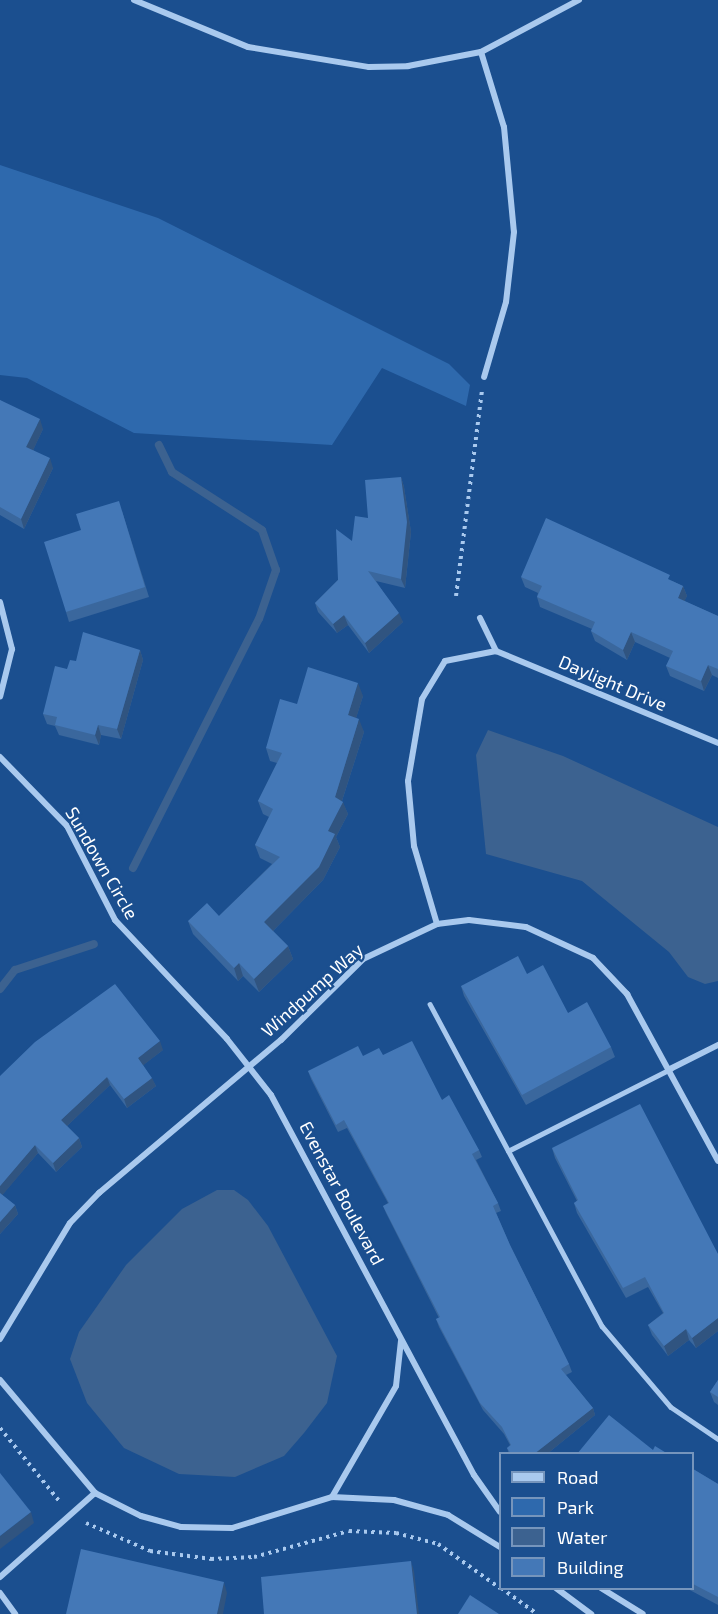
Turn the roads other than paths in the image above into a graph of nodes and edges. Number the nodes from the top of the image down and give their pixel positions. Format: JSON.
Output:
{"nodes":[{"id":1,"x":134,"y":0,"type":"edge"},
{"id":2,"x":579,"y":0,"type":"edge"},
{"id":3,"x":481,"y":52,"type":"junction"},
{"id":4,"x":484,"y":377,"type":"road end"},
{"id":5,"x":0,"y":602,"type":"edge"},
{"id":6,"x":480,"y":618,"type":"dead end"},
{"id":7,"x":496,"y":651,"type":"junction"},
{"id":8,"x":0,"y":697,"type":"edge"},
{"id":9,"x":718,"y":743,"type":"edge"},
{"id":10,"x":0,"y":758,"type":"edge"},
{"id":11,"x":437,"y":924,"type":"junction"},
{"id":12,"x":430,"y":1004,"type":"dead end"},
{"id":13,"x":718,"y":1045,"type":"edge"},
{"id":14,"x":249,"y":1065,"type":"junction"},
{"id":15,"x":670,"y":1069,"type":"junction"},
{"id":16,"x":508,"y":1151,"type":"junction"},
{"id":17,"x":718,"y":1161,"type":"edge"},
{"id":18,"x":0,"y":1339,"type":"edge"},
{"id":19,"x":401,"y":1340,"type":"junction"},
{"id":20,"x":0,"y":1380,"type":"edge"},
{"id":21,"x":718,"y":1439,"type":"edge"},
{"id":22,"x":94,"y":1493,"type":"junction"},
{"id":23,"x":332,"y":1497,"type":"junction"},
{"id":24,"x":499,"y":1509,"type":"edge"},
{"id":25,"x":499,"y":1546,"type":"edge"},
{"id":26,"x":0,"y":1577,"type":"edge"},
{"id":27,"x":559,"y":1590,"type":"edge"},
{"id":28,"x":604,"y":1590,"type":"edge"},
{"id":29,"x":0,"y":1593,"type":"edge"},
{"id":30,"x":15,"y":1614,"type":"edge"},
{"id":31,"x":591,"y":1614,"type":"edge"},
{"id":32,"x":643,"y":1614,"type":"edge"}],
"edges":[{"from":1,"to":3,"type":"street"},
{"from":2,"to":3,"type":"street"},
{"from":3,"to":4,"type":"street"},
{"from":5,"to":8,"type":"street"},
{"from":6,"to":7,"type":"street"},
{"from":7,"to":9,"type":"street","name":"Daylight Drive"},
{"from":7,"to":11,"type":"street"},
{"from":10,"to":14,"type":"street","name":"Sundown Circle"},
{"from":11,"to":14,"type":"street","name":"Windpump Way"},
{"from":11,"to":15,"type":"street","name":"Windpump Way"},
{"from":12,"to":16,"type":"lane"},
{"from":13,"to":15,"type":"street"},
{"from":14,"to":18,"type":"street","name":"Windpump Way"},
{"from":14,"to":19,"type":"street","name":"Evenstar Boulevard"},
{"from":15,"to":16,"type":"lane"},
{"from":15,"to":17,"type":"street","name":"Windpump Way"},
{"from":16,"to":21,"type":"lane"},
{"from":19,"to":23,"type":"street"},
{"from":19,"to":24,"type":"street","name":"Evenstar Boulevard"},
{"from":20,"to":22,"type":"street"},
{"from":22,"to":23,"type":"street"},
{"from":22,"to":26,"type":"street"},
{"from":23,"to":25,"type":"street"},
{"from":27,"to":31,"type":"street"},
{"from":28,"to":32,"type":"street"},
{"from":29,"to":30,"type":"street"}]}
